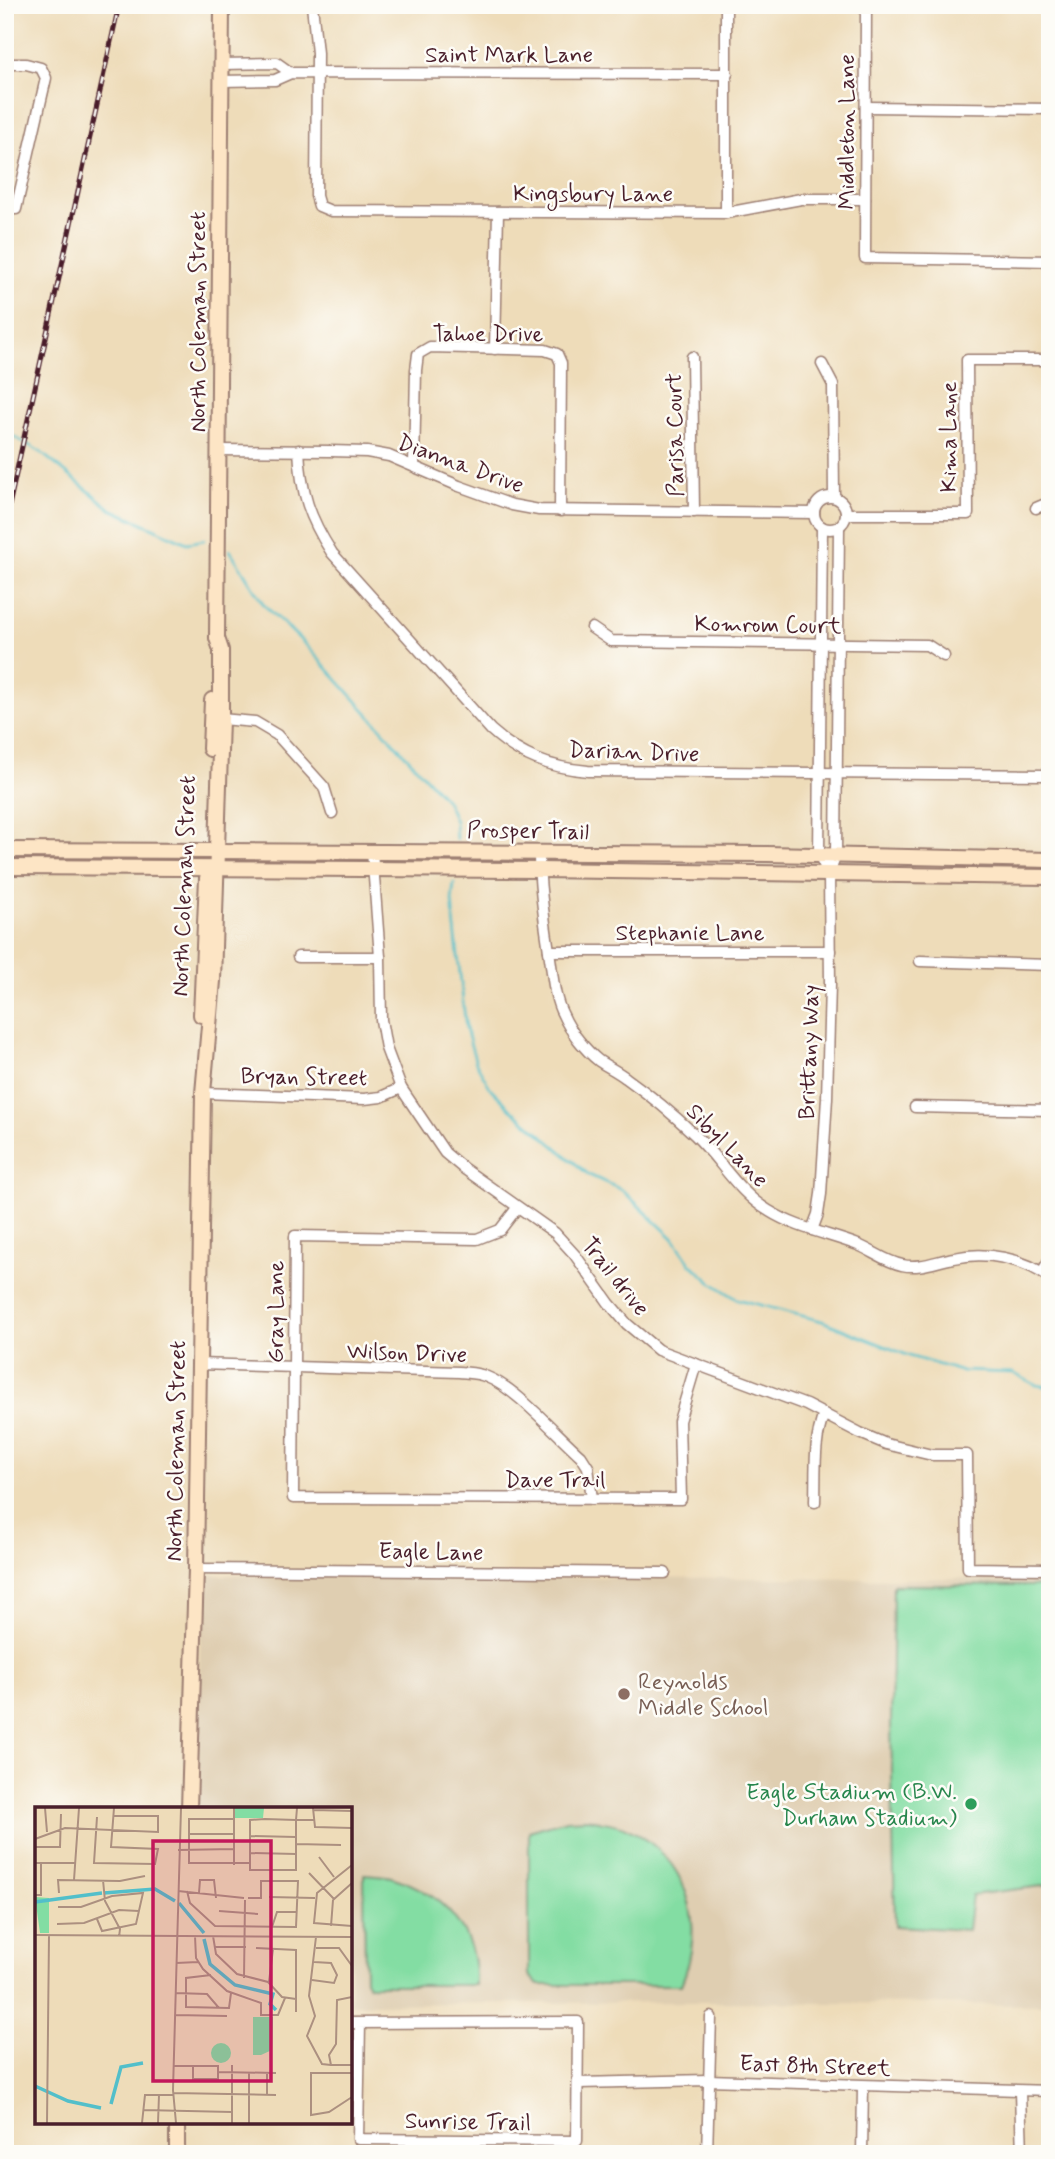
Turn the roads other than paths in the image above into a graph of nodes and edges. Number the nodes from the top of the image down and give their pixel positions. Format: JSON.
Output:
{"nodes":[{"id":1,"x":222,"y":5,"type":"edge"},
{"id":2,"x":312,"y":5,"type":"edge"},
{"id":3,"x":726,"y":5,"type":"edge"},
{"id":4,"x":866,"y":5,"type":"edge"},
{"id":5,"x":5,"y":64,"type":"edge"},
{"id":6,"x":222,"y":64,"type":"junction"},
{"id":7,"x":291,"y":73,"type":"junction"},
{"id":8,"x":317,"y":73,"type":"junction"},
{"id":9,"x":727,"y":74,"type":"junction"},
{"id":10,"x":221,"y":81,"type":"junction"},
{"id":11,"x":866,"y":107,"type":"junction"},
{"id":12,"x":1050,"y":109,"type":"edge"},
{"id":13,"x":865,"y":199,"type":"junction"},
{"id":14,"x":5,"y":209,"type":"edge"},
{"id":15,"x":498,"y":212,"type":"junction"},
{"id":16,"x":726,"y":214,"type":"junction"},
{"id":17,"x":1050,"y":261,"type":"edge"},
{"id":18,"x":495,"y":349,"type":"junction"},
{"id":19,"x":692,"y":357,"type":"dead end"},
{"id":20,"x":1050,"y":360,"type":"edge"},
{"id":21,"x":822,"y":364,"type":"dead end"},
{"id":22,"x":220,"y":450,"type":"junction"},
{"id":23,"x":299,"y":450,"type":"junction"},
{"id":24,"x":414,"y":466,"type":"junction"},
{"id":25,"x":834,"y":498,"type":"junction"},
{"id":26,"x":1050,"y":502,"type":"edge"},
{"id":27,"x":1036,"y":508,"type":"dead end"},
{"id":28,"x":560,"y":511,"type":"junction"},
{"id":29,"x":694,"y":512,"type":"junction"},
{"id":30,"x":814,"y":513,"type":"junction"},
{"id":31,"x":847,"y":514,"type":"junction"},
{"id":32,"x":822,"y":527,"type":"junction"},
{"id":33,"x":839,"y":527,"type":"junction"},
{"id":34,"x":592,"y":628,"type":"dead end"},
{"id":35,"x":218,"y":638,"type":"junction"},
{"id":36,"x":822,"y":644,"type":"junction"},
{"id":37,"x":838,"y":644,"type":"junction"},
{"id":38,"x":944,"y":656,"type":"dead end"},
{"id":39,"x":221,"y":719,"type":"junction"},
{"id":40,"x":821,"y":774,"type":"junction"},
{"id":41,"x":837,"y":774,"type":"junction"},
{"id":42,"x":1050,"y":775,"type":"edge"},
{"id":43,"x":332,"y":813,"type":"dead end"},
{"id":44,"x":5,"y":850,"type":"edge"},
{"id":45,"x":372,"y":851,"type":"junction"},
{"id":46,"x":539,"y":853,"type":"junction"},
{"id":47,"x":819,"y":855,"type":"junction"},
{"id":48,"x":836,"y":855,"type":"junction"},
{"id":49,"x":212,"y":860,"type":"junction"},
{"id":50,"x":1050,"y":860,"type":"edge"},
{"id":51,"x":5,"y":867,"type":"edge"},
{"id":52,"x":372,"y":869,"type":"junction"},
{"id":53,"x":539,"y":870,"type":"junction"},
{"id":54,"x":829,"y":874,"type":"junction"},
{"id":55,"x":1050,"y":877,"type":"edge"},
{"id":56,"x":549,"y":951,"type":"junction"},
{"id":57,"x":830,"y":951,"type":"junction"},
{"id":58,"x":298,"y":957,"type":"dead end"},
{"id":59,"x":380,"y":957,"type":"junction"},
{"id":60,"x":920,"y":961,"type":"dead end"},
{"id":61,"x":1050,"y":965,"type":"edge"},
{"id":62,"x":401,"y":1088,"type":"junction"},
{"id":63,"x":204,"y":1093,"type":"junction"},
{"id":64,"x":915,"y":1107,"type":"dead end"},
{"id":65,"x":1050,"y":1110,"type":"edge"},
{"id":66,"x":517,"y":1208,"type":"junction"},
{"id":67,"x":812,"y":1230,"type":"junction"},
{"id":68,"x":1050,"y":1259,"type":"edge"},
{"id":69,"x":1046,"y":1275,"type":"edge"},
{"id":70,"x":198,"y":1364,"type":"junction"},
{"id":71,"x":696,"y":1364,"type":"junction"},
{"id":72,"x":294,"y":1367,"type":"junction"},
{"id":73,"x":824,"y":1414,"type":"junction"},
{"id":74,"x":293,"y":1498,"type":"joint"},
{"id":75,"x":592,"y":1499,"type":"junction"},
{"id":76,"x":815,"y":1502,"type":"dead end"},
{"id":77,"x":196,"y":1569,"type":"junction"},
{"id":78,"x":1050,"y":1569,"type":"edge"},
{"id":79,"x":666,"y":1573,"type":"dead end"},
{"id":80,"x":189,"y":1807,"type":"edge"},
{"id":81,"x":710,"y":2017,"type":"dead end"},
{"id":82,"x":355,"y":2023,"type":"edge"},
{"id":83,"x":708,"y":2080,"type":"junction"},
{"id":84,"x":579,"y":2083,"type":"junction"},
{"id":85,"x":863,"y":2086,"type":"junction"},
{"id":86,"x":1050,"y":2091,"type":"edge"},
{"id":87,"x":1020,"y":2092,"type":"junction"},
{"id":88,"x":177,"y":2124,"type":"edge"},
{"id":89,"x":177,"y":2154,"type":"edge"},
{"id":90,"x":707,"y":2154,"type":"edge"},
{"id":91,"x":862,"y":2154,"type":"edge"},
{"id":92,"x":1022,"y":2154,"type":"edge"}],
"edges":[{"from":1,"to":6,"type":"main road","name":"North Coleman Street"},
{"from":2,"to":8,"type":"street"},
{"from":3,"to":9,"type":"street"},
{"from":4,"to":11,"type":"street","name":"Middleton Lane"},
{"from":5,"to":14,"type":"street"},
{"from":6,"to":7,"type":"street","name":"Saint Mark Lane"},
{"from":6,"to":10,"type":"main road","name":"North Coleman Street"},
{"from":7,"to":8,"type":"street","name":"Saint Mark Lane"},
{"from":7,"to":10,"type":"street","name":"Saint Mark Lane"},
{"from":8,"to":9,"type":"street","name":"Saint Mark Lane"},
{"from":8,"to":15,"type":"street","name":"Kingsbury Lane"},
{"from":9,"to":16,"type":"street"},
{"from":10,"to":22,"type":"main road","name":"North Coleman Street"},
{"from":11,"to":12,"type":"street"},
{"from":11,"to":13,"type":"street","name":"Middleton Lane"},
{"from":13,"to":16,"type":"street","name":"Kingsbury Lane"},
{"from":13,"to":17,"type":"street","name":"Middleton Lane"},
{"from":15,"to":16,"type":"street","name":"Kingsbury Lane"},
{"from":15,"to":18,"type":"street"},
{"from":18,"to":24,"type":"street","name":"Tahoe Drive"},
{"from":18,"to":28,"type":"street","name":"Tahoe Drive"},
{"from":19,"to":29,"type":"street","name":"Parisa Court"},
{"from":20,"to":31,"type":"street","name":"Kima Lane"},
{"from":21,"to":25,"type":"street"},
{"from":22,"to":23,"type":"street","name":"Dianna Drive"},
{"from":22,"to":35,"type":"main road","name":"North Coleman Street"},
{"from":23,"to":24,"type":"street","name":"Dianna Drive"},
{"from":23,"to":40,"type":"street","name":"Darian Drive"},
{"from":24,"to":28,"type":"street","name":"Dianna Drive"},
{"from":25,"to":30,"type":"street"},
{"from":25,"to":31,"type":"street"},
{"from":26,"to":27,"type":"street"},
{"from":28,"to":29,"type":"street","name":"Dianna Drive"},
{"from":29,"to":30,"type":"street","name":"Dianna Drive"},
{"from":30,"to":32,"type":"street"},
{"from":31,"to":33,"type":"street"},
{"from":32,"to":33,"type":"street"},
{"from":32,"to":36,"type":"street","name":"Brittany Way"},
{"from":33,"to":37,"type":"street","name":"Brittany Way"},
{"from":34,"to":36,"type":"street","name":"Komrom Court"},
{"from":35,"to":39,"type":"main road","name":"North Coleman Street"},
{"from":35,"to":49,"type":"main road","name":"North Coleman Street"},
{"from":36,"to":37,"type":"street","name":"Komrom Court"},
{"from":36,"to":40,"type":"street","name":"Brittany Way"},
{"from":37,"to":38,"type":"street","name":"Komrom Court"},
{"from":37,"to":41,"type":"street","name":"Brittany Way"},
{"from":39,"to":43,"type":"street"},
{"from":39,"to":49,"type":"main road","name":"North Coleman Street"},
{"from":40,"to":41,"type":"street","name":"Darian Drive"},
{"from":40,"to":47,"type":"street","name":"Brittany Way"},
{"from":41,"to":42,"type":"street","name":"Darian Drive"},
{"from":41,"to":48,"type":"street","name":"Brittany Way"},
{"from":44,"to":49,"type":"main road","name":"Prosper Trail"},
{"from":45,"to":46,"type":"main road","name":"Prosper Trail"},
{"from":45,"to":49,"type":"main road","name":"Prosper Trail"},
{"from":45,"to":52,"type":"street","name":"Trail drive"},
{"from":46,"to":47,"type":"main road","name":"Prosper Trail"},
{"from":46,"to":53,"type":"street","name":"Sibyl Lane"},
{"from":47,"to":48,"type":"main road","name":"Prosper Trail"},
{"from":47,"to":54,"type":"street","name":"Brittany Way"},
{"from":48,"to":50,"type":"main road","name":"Prosper Trail"},
{"from":48,"to":54,"type":"street","name":"Brittany Way"},
{"from":49,"to":51,"type":"main road","name":"Prosper Trail"},
{"from":49,"to":52,"type":"main road","name":"Prosper Trail"},
{"from":49,"to":63,"type":"main road","name":"North Coleman Street"},
{"from":52,"to":53,"type":"main road","name":"Prosper Trail"},
{"from":52,"to":59,"type":"street","name":"Trail drive"},
{"from":53,"to":54,"type":"main road","name":"Prosper Trail"},
{"from":53,"to":56,"type":"street","name":"Sibyl Lane"},
{"from":54,"to":55,"type":"main road","name":"Prosper Trail"},
{"from":54,"to":57,"type":"street","name":"Brittany Way"},
{"from":56,"to":57,"type":"street","name":"Stephanie Lane"},
{"from":56,"to":67,"type":"street","name":"Sibyl Lane"},
{"from":57,"to":67,"type":"street","name":"Brittany Way"},
{"from":58,"to":59,"type":"street"},
{"from":59,"to":62,"type":"street","name":"Trail drive"},
{"from":60,"to":61,"type":"street"},
{"from":62,"to":63,"type":"street","name":"Bryan Street"},
{"from":62,"to":66,"type":"street","name":"Trail drive"},
{"from":63,"to":70,"type":"main road","name":"North Coleman Street"},
{"from":64,"to":65,"type":"street"},
{"from":66,"to":71,"type":"street","name":"Trail drive"},
{"from":66,"to":72,"type":"street","name":"Gray Lane"},
{"from":67,"to":69,"type":"street","name":"Sibyl Lane"},
{"from":68,"to":69,"type":"street"},
{"from":70,"to":72,"type":"street","name":"Wilson Drive"},
{"from":70,"to":77,"type":"main road","name":"North Coleman Street"},
{"from":71,"to":73,"type":"street","name":"Trail drive"},
{"from":71,"to":75,"type":"street","name":"Dave Trail"},
{"from":72,"to":74,"type":"street","name":"Gray Lane"},
{"from":72,"to":75,"type":"street","name":"Wilson Drive"},
{"from":73,"to":76,"type":"street"},
{"from":73,"to":78,"type":"street","name":"Trail drive"},
{"from":74,"to":75,"type":"street","name":"Dave Trail"},
{"from":77,"to":79,"type":"street","name":"Eagle Lane"},
{"from":77,"to":80,"type":"main road","name":"North Coleman Street"},
{"from":81,"to":83,"type":"street"},
{"from":82,"to":84,"type":"street"},
{"from":82,"to":84,"type":"street","name":"Sunrise Trail"},
{"from":83,"to":84,"type":"street","name":"East 8th Street"},
{"from":83,"to":85,"type":"street","name":"East 8th Street"},
{"from":83,"to":90,"type":"street"},
{"from":85,"to":87,"type":"street","name":"East 8th Street"},
{"from":85,"to":91,"type":"street"},
{"from":86,"to":87,"type":"street","name":"East 8th Street"},
{"from":87,"to":92,"type":"street"},
{"from":88,"to":89,"type":"main road"}]}
